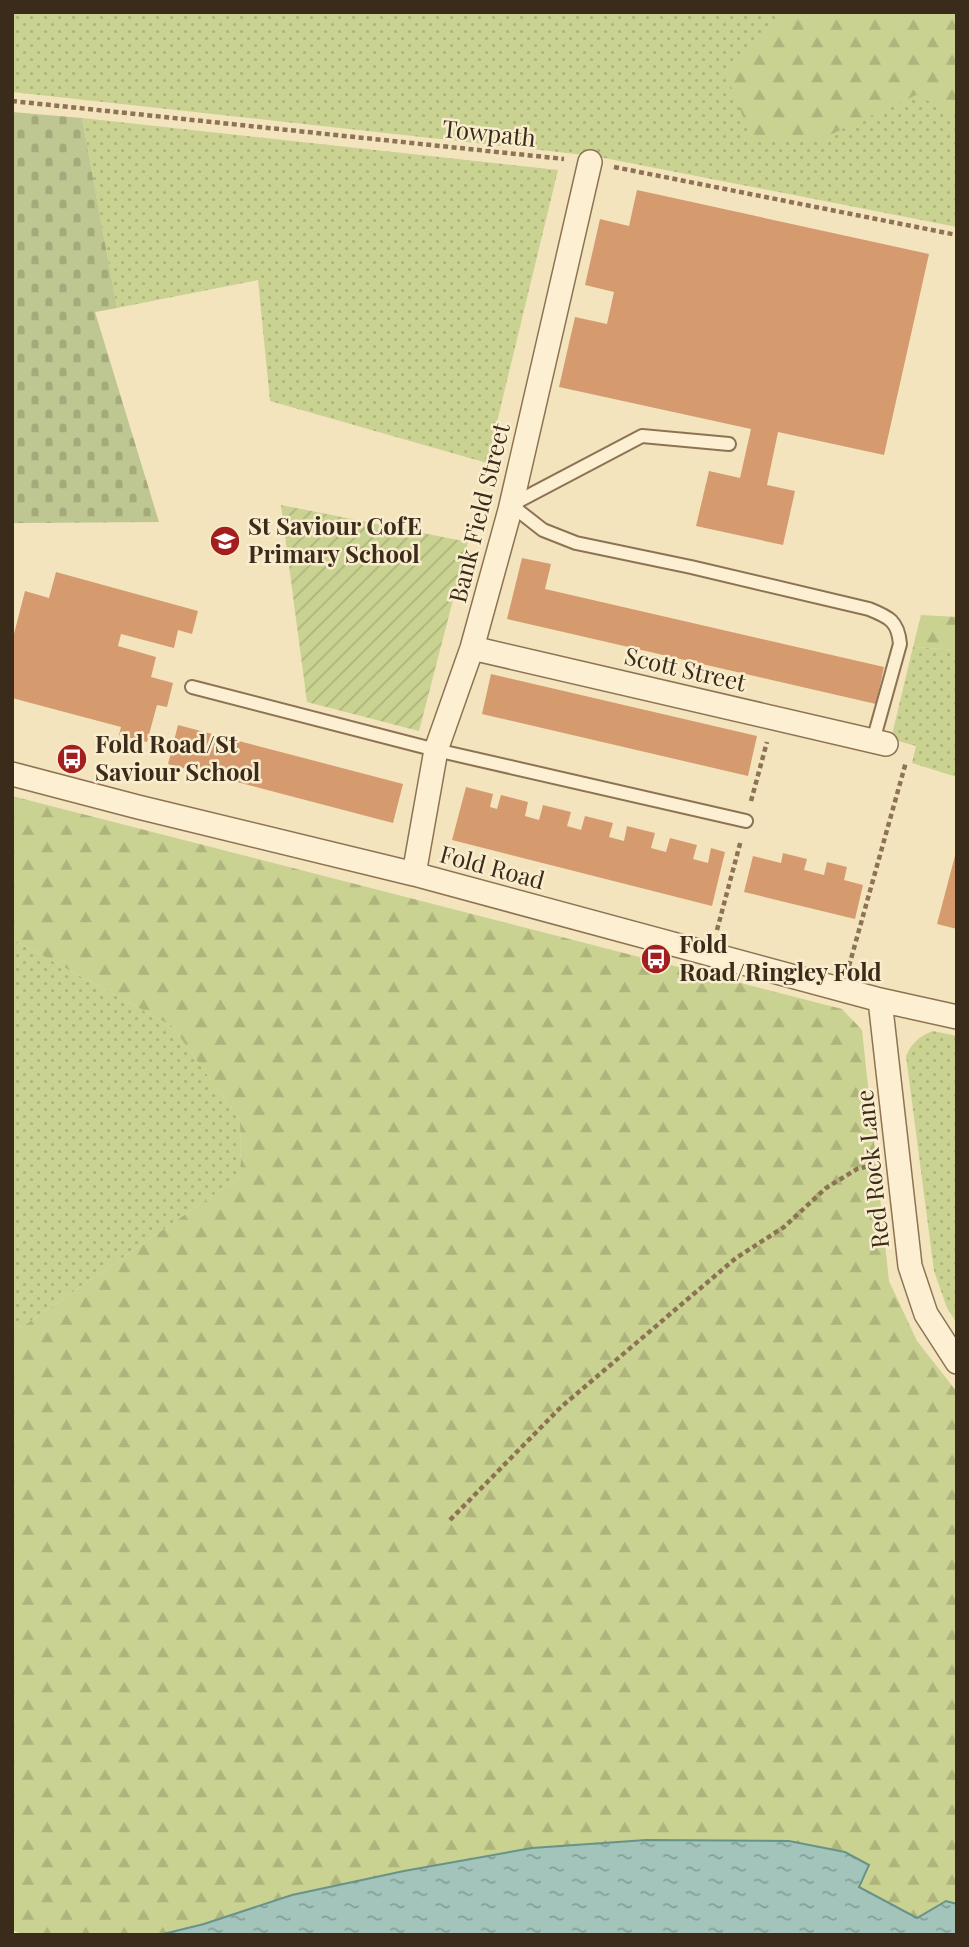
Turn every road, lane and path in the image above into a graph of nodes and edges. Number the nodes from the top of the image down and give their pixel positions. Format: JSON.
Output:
{"nodes":[{"id":1,"x":12,"y":101,"type":"edge"},
{"id":2,"x":590,"y":162,"type":"junction"},
{"id":3,"x":957,"y":235,"type":"edge"},
{"id":4,"x":729,"y":444,"type":"dead end"},
{"id":5,"x":511,"y":505,"type":"junction"},
{"id":6,"x":472,"y":648,"type":"junction"},
{"id":7,"x":192,"y":687,"type":"dead end"},
{"id":8,"x":879,"y":743,"type":"junction"},
{"id":9,"x":436,"y":750,"type":"junction"},
{"id":10,"x":12,"y":774,"type":"edge"},
{"id":11,"x":746,"y":821,"type":"dead end"},
{"id":12,"x":414,"y":874,"type":"junction"},
{"id":13,"x":842,"y":990,"type":"junction"},
{"id":14,"x":880,"y":1000,"type":"junction"},
{"id":15,"x":957,"y":1017,"type":"edge"},
{"id":16,"x":898,"y":1158,"type":"junction"},
{"id":17,"x":957,"y":1362,"type":"edge"},
{"id":18,"x":450,"y":1520,"type":"dead end"}],
"edges":[{"from":1,"to":2,"type":"path","name":"Towpath"},
{"from":2,"to":3,"type":"path","name":"Towpath"},
{"from":2,"to":5,"type":"street","name":"Bank Field Street"},
{"from":4,"to":5,"type":"lane"},
{"from":5,"to":6,"type":"street","name":"Bank Field Street"},
{"from":5,"to":8,"type":"lane"},
{"from":6,"to":8,"type":"street","name":"Scott Street"},
{"from":6,"to":9,"type":"street","name":"Bank Field Street"},
{"from":7,"to":9,"type":"lane"},
{"from":8,"to":13,"type":"path"},
{"from":9,"to":11,"type":"lane"},
{"from":9,"to":12,"type":"street","name":"Bank Field Street"},
{"from":10,"to":12,"type":"street","name":"Fold Road"},
{"from":12,"to":13,"type":"street","name":"Fold Road"},
{"from":13,"to":14,"type":"street","name":"Fold Road"},
{"from":14,"to":15,"type":"street","name":"Fold Road"},
{"from":14,"to":16,"type":"street","name":"Red Rock Lane"},
{"from":16,"to":17,"type":"street","name":"Red Rock Lane"},
{"from":16,"to":18,"type":"path"}]}
